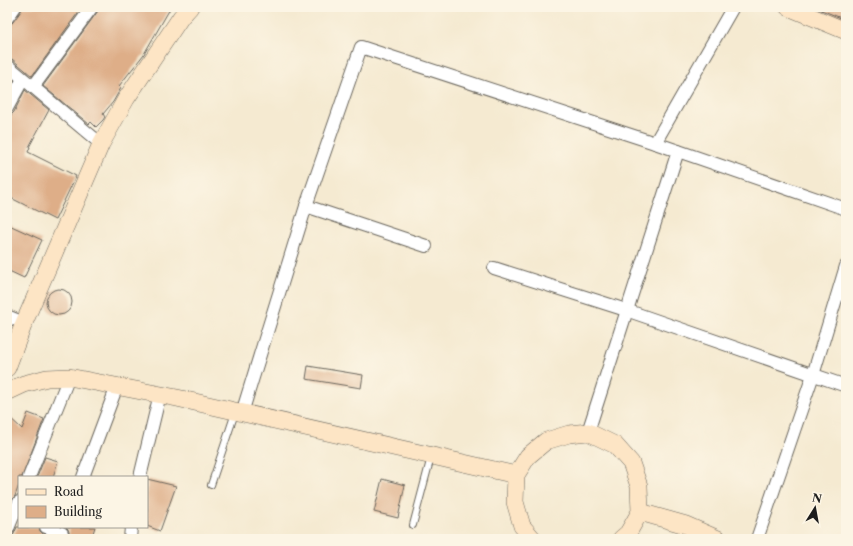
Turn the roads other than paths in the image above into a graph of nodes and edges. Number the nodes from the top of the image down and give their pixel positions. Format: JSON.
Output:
{"nodes":[{"id":1,"x":15,"y":7,"type":"edge"},
{"id":2,"x":92,"y":7,"type":"edge"},
{"id":3,"x":190,"y":7,"type":"edge"},
{"id":4,"x":733,"y":7,"type":"edge"},
{"id":5,"x":788,"y":7,"type":"edge"},
{"id":6,"x":7,"y":18,"type":"edge"},
{"id":7,"x":846,"y":31,"type":"edge"},
{"id":8,"x":7,"y":65,"type":"edge"},
{"id":9,"x":23,"y":79,"type":"junction"},
{"id":10,"x":33,"y":87,"type":"junction"},
{"id":11,"x":7,"y":108,"type":"edge"},
{"id":12,"x":654,"y":143,"type":"junction"},
{"id":13,"x":101,"y":144,"type":"junction"},
{"id":14,"x":678,"y":151,"type":"junction"},
{"id":15,"x":306,"y":206,"type":"junction"},
{"id":16,"x":846,"y":209,"type":"edge"},
{"id":17,"x":426,"y":246,"type":"dead end"},
{"id":18,"x":846,"y":266,"type":"edge"},
{"id":19,"x":494,"y":268,"type":"dead end"},
{"id":20,"x":626,"y":310,"type":"junction"},
{"id":21,"x":7,"y":316,"type":"edge"},
{"id":22,"x":24,"y":323,"type":"junction"},
{"id":23,"x":7,"y":368,"type":"edge"},
{"id":24,"x":813,"y":375,"type":"junction"},
{"id":25,"x":69,"y":377,"type":"junction"},
{"id":26,"x":117,"y":386,"type":"junction"},
{"id":27,"x":846,"y":386,"type":"edge"},
{"id":28,"x":7,"y":392,"type":"edge"},
{"id":29,"x":160,"y":394,"type":"junction"},
{"id":30,"x":239,"y":412,"type":"junction"},
{"id":31,"x":588,"y":432,"type":"junction"},
{"id":32,"x":432,"y":456,"type":"junction"},
{"id":33,"x":516,"y":475,"type":"junction"},
{"id":34,"x":29,"y":476,"type":"edge"},
{"id":35,"x":83,"y":476,"type":"edge"},
{"id":36,"x":140,"y":476,"type":"edge"},
{"id":37,"x":211,"y":485,"type":"dead end"},
{"id":38,"x":18,"y":504,"type":"edge"},
{"id":39,"x":640,"y":512,"type":"junction"},
{"id":40,"x":13,"y":515,"type":"edge"},
{"id":41,"x":413,"y":525,"type":"dead end"},
{"id":42,"x":49,"y":528,"type":"edge"},
{"id":43,"x":131,"y":528,"type":"edge"},
{"id":44,"x":7,"y":531,"type":"edge"},
{"id":45,"x":62,"y":533,"type":"edge"},
{"id":46,"x":130,"y":539,"type":"edge"},
{"id":47,"x":533,"y":539,"type":"edge"},
{"id":48,"x":621,"y":539,"type":"edge"},
{"id":49,"x":718,"y":539,"type":"edge"},
{"id":50,"x":757,"y":539,"type":"edge"}],
"edges":[{"from":1,"to":6,"type":"street"},
{"from":2,"to":10,"type":"street"},
{"from":3,"to":13,"type":"street"},
{"from":4,"to":12,"type":"street"},
{"from":5,"to":7,"type":"street"},
{"from":8,"to":9,"type":"street"},
{"from":9,"to":10,"type":"street"},
{"from":9,"to":11,"type":"street"},
{"from":10,"to":13,"type":"street"},
{"from":12,"to":14,"type":"street"},
{"from":12,"to":15,"type":"street"},
{"from":13,"to":22,"type":"street"},
{"from":14,"to":16,"type":"street"},
{"from":14,"to":20,"type":"street"},
{"from":15,"to":17,"type":"street"},
{"from":15,"to":30,"type":"street"},
{"from":18,"to":24,"type":"street"},
{"from":19,"to":20,"type":"street"},
{"from":20,"to":24,"type":"street"},
{"from":20,"to":31,"type":"street"},
{"from":21,"to":22,"type":"street"},
{"from":22,"to":23,"type":"street"},
{"from":24,"to":27,"type":"street"},
{"from":24,"to":50,"type":"street"},
{"from":25,"to":26,"type":"street"},
{"from":25,"to":28,"type":"street"},
{"from":25,"to":34,"type":"street"},
{"from":26,"to":29,"type":"street"},
{"from":26,"to":35,"type":"street"},
{"from":29,"to":30,"type":"street"},
{"from":29,"to":36,"type":"street"},
{"from":30,"to":32,"type":"street"},
{"from":30,"to":37,"type":"lane"},
{"from":31,"to":33,"type":"street"},
{"from":31,"to":39,"type":"street"},
{"from":32,"to":33,"type":"street"},
{"from":32,"to":41,"type":"lane"},
{"from":33,"to":47,"type":"street"},
{"from":38,"to":40,"type":"street"},
{"from":39,"to":48,"type":"street"},
{"from":39,"to":49,"type":"street"},
{"from":40,"to":44,"type":"street"},
{"from":42,"to":45,"type":"street"},
{"from":43,"to":46,"type":"street"}]}
